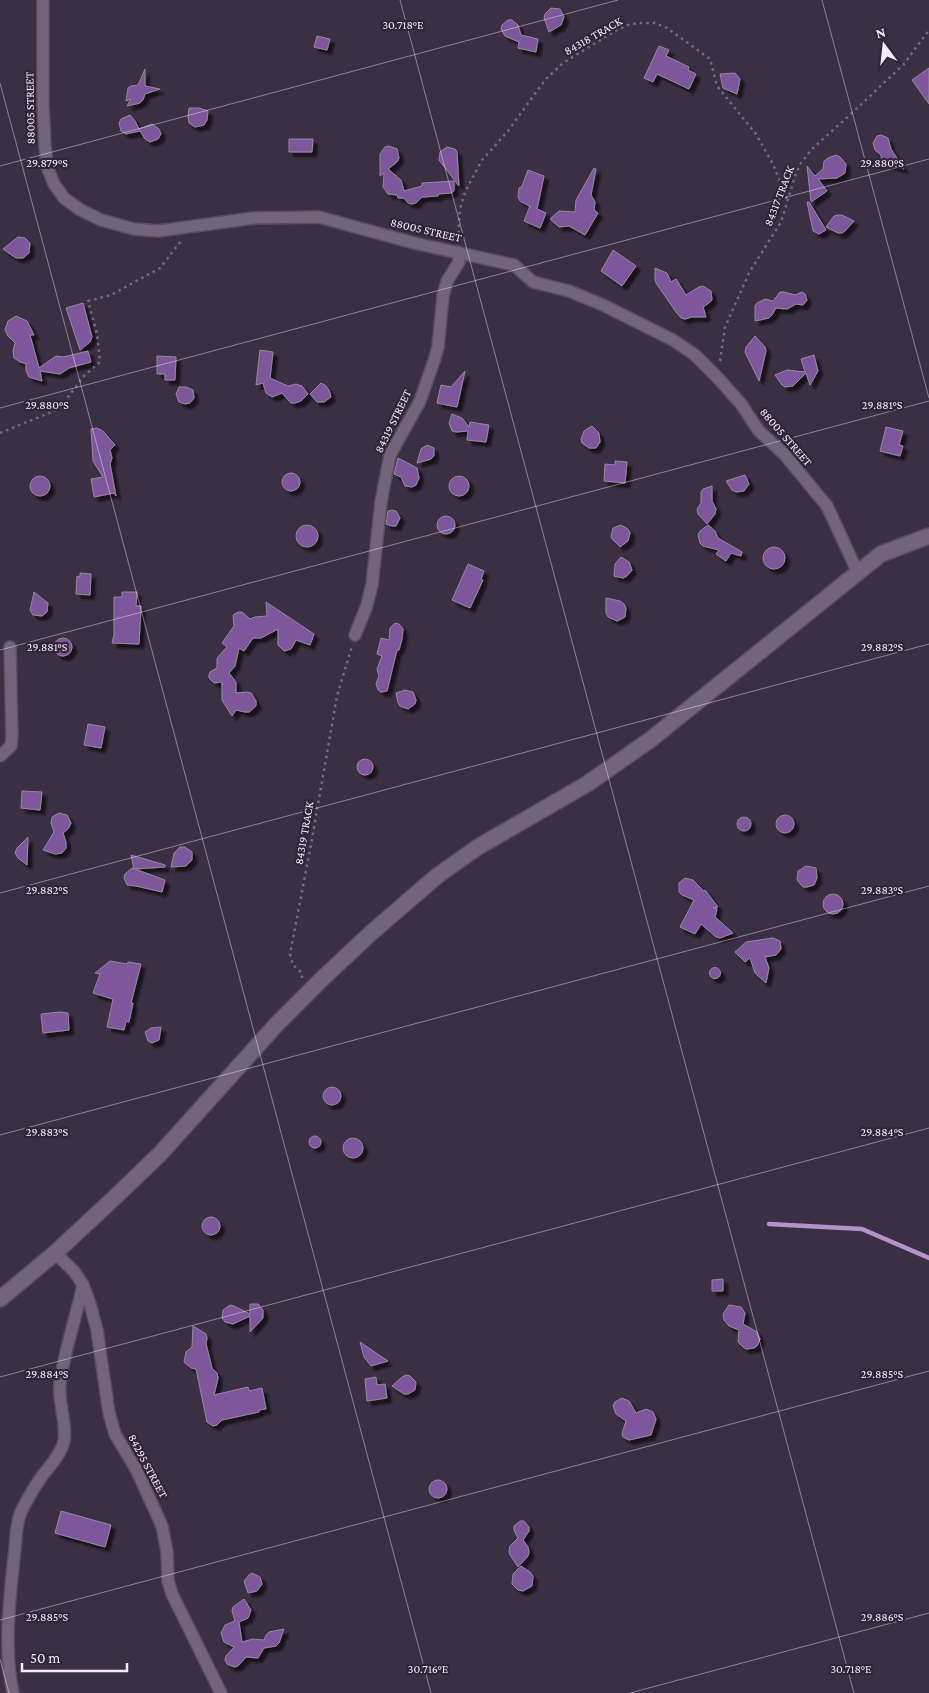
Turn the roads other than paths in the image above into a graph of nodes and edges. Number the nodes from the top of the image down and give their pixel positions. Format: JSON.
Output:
{"nodes":[{"id":1,"x":43,"y":0,"type":"edge"},
{"id":2,"x":458,"y":252,"type":"junction"},
{"id":3,"x":929,"y":536,"type":"edge"},
{"id":4,"x":858,"y":572,"type":"junction"},
{"id":5,"x":355,"y":635,"type":"road end"},
{"id":6,"x":10,"y":647,"type":"dead end"},
{"id":7,"x":0,"y":756,"type":"edge"},
{"id":8,"x":55,"y":1253,"type":"junction"},
{"id":9,"x":83,"y":1285,"type":"junction"},
{"id":10,"x":0,"y":1299,"type":"edge"},
{"id":11,"x":13,"y":1693,"type":"edge"},
{"id":12,"x":221,"y":1693,"type":"edge"}],
"edges":[{"from":1,"to":2,"type":"street","name":"88005 STREET"},
{"from":2,"to":4,"type":"street","name":"88005 STREET"},
{"from":2,"to":5,"type":"street","name":"84319 STREET"},
{"from":3,"to":4,"type":"street"},
{"from":4,"to":8,"type":"street"},
{"from":6,"to":7,"type":"street"},
{"from":8,"to":9,"type":"street","name":"84295 STREET"},
{"from":8,"to":10,"type":"street"},
{"from":9,"to":11,"type":"street"},
{"from":9,"to":12,"type":"street","name":"84295 STREET"}]}
